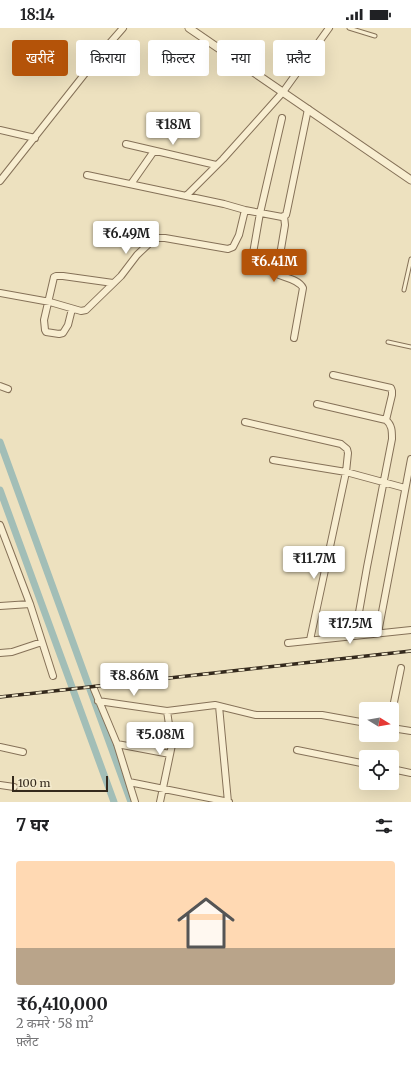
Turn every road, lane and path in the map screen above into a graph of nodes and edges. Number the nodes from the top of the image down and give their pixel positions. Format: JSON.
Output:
{"nodes":[{"id":1,"x":123,"y":28,"type":"edge"},
{"id":2,"x":189,"y":28,"type":"edge"},
{"id":3,"x":329,"y":28,"type":"edge"},
{"id":4,"x":349,"y":28,"type":"edge"},
{"id":5,"x":375,"y":36,"type":"dead end"},
{"id":6,"x":283,"y":92,"type":"junction"},
{"id":7,"x":308,"y":109,"type":"junction"},
{"id":8,"x":282,"y":118,"type":"dead end"},
{"id":9,"x":0,"y":130,"type":"edge"},
{"id":10,"x":35,"y":138,"type":"junction"},
{"id":11,"x":126,"y":144,"type":"dead end"},
{"id":12,"x":154,"y":151,"type":"junction"},
{"id":13,"x":216,"y":165,"type":"junction"},
{"id":14,"x":87,"y":174,"type":"dead end"},
{"id":15,"x":411,"y":180,"type":"edge"},
{"id":16,"x":0,"y":181,"type":"edge"},
{"id":17,"x":131,"y":184,"type":"junction"},
{"id":18,"x":186,"y":196,"type":"junction"},
{"id":19,"x":244,"y":210,"type":"junction"},
{"id":20,"x":260,"y":213,"type":"junction"},
{"id":21,"x":284,"y":216,"type":"junction"},
{"id":22,"x":252,"y":259,"type":"dead end"},
{"id":23,"x":411,"y":259,"type":"edge"},
{"id":24,"x":113,"y":283,"type":"junction"},
{"id":25,"x":404,"y":290,"type":"dead end"},
{"id":26,"x":0,"y":293,"type":"edge"},
{"id":27,"x":47,"y":302,"type":"junction"},
{"id":28,"x":72,"y":308,"type":"junction"},
{"id":29,"x":294,"y":338,"type":"dead end"},
{"id":30,"x":388,"y":342,"type":"dead end"},
{"id":31,"x":411,"y":347,"type":"edge"},
{"id":32,"x":333,"y":375,"type":"dead end"},
{"id":33,"x":0,"y":386,"type":"edge"},
{"id":34,"x":8,"y":389,"type":"dead end"},
{"id":35,"x":317,"y":404,"type":"dead end"},
{"id":36,"x":386,"y":420,"type":"junction"},
{"id":37,"x":245,"y":422,"type":"dead end"},
{"id":38,"x":411,"y":459,"type":"edge"},
{"id":39,"x":273,"y":460,"type":"dead end"},
{"id":40,"x":346,"y":472,"type":"junction"},
{"id":41,"x":383,"y":483,"type":"junction"},
{"id":42,"x":405,"y":488,"type":"junction"},
{"id":43,"x":0,"y":525,"type":"edge"},
{"id":44,"x":2,"y":537,"type":"edge"},
{"id":45,"x":30,"y":604,"type":"junction"},
{"id":46,"x":0,"y":606,"type":"edge"},
{"id":47,"x":411,"y":630,"type":"edge"},
{"id":48,"x":378,"y":633,"type":"junction"},
{"id":49,"x":355,"y":636,"type":"junction"},
{"id":50,"x":310,"y":640,"type":"junction"},
{"id":51,"x":42,"y":642,"type":"junction"},
{"id":52,"x":288,"y":642,"type":"dead end"},
{"id":53,"x":0,"y":653,"type":"edge"},
{"id":54,"x":401,"y":668,"type":"dead end"},
{"id":55,"x":53,"y":676,"type":"dead end"},
{"id":56,"x":94,"y":689,"type":"dead end"},
{"id":57,"x":98,"y":701,"type":"junction"},
{"id":58,"x":394,"y":702,"type":"edge"},
{"id":59,"x":219,"y":706,"type":"junction"},
{"id":60,"x":167,"y":711,"type":"junction"},
{"id":61,"x":359,"y":722,"type":"edge"},
{"id":62,"x":399,"y":729,"type":"edge"},
{"id":63,"x":411,"y":731,"type":"edge"},
{"id":64,"x":117,"y":744,"type":"junction"},
{"id":65,"x":0,"y":747,"type":"edge"},
{"id":66,"x":297,"y":750,"type":"dead end"},
{"id":67,"x":23,"y":752,"type":"dead end"},
{"id":68,"x":170,"y":754,"type":"junction"},
{"id":69,"x":359,"y":763,"type":"edge"},
{"id":70,"x":399,"y":770,"type":"edge"},
{"id":71,"x":411,"y":773,"type":"edge"},
{"id":72,"x":129,"y":782,"type":"junction"},
{"id":73,"x":0,"y":785,"type":"edge"},
{"id":74,"x":14,"y":788,"type":"dead end"},
{"id":75,"x":163,"y":789,"type":"junction"},
{"id":76,"x":135,"y":802,"type":"edge"},
{"id":77,"x":160,"y":802,"type":"edge"},
{"id":78,"x":229,"y":802,"type":"edge"}],
"edges":[{"from":1,"to":10,"type":"street"},
{"from":2,"to":6,"type":"street"},
{"from":3,"to":6,"type":"street"},
{"from":4,"to":5,"type":"lane"},
{"from":6,"to":7,"type":"street"},
{"from":6,"to":13,"type":"street"},
{"from":7,"to":15,"type":"street"},
{"from":7,"to":21,"type":"street"},
{"from":8,"to":20,"type":"street"},
{"from":9,"to":10,"type":"street"},
{"from":10,"to":16,"type":"street"},
{"from":11,"to":12,"type":"street"},
{"from":12,"to":13,"type":"street"},
{"from":12,"to":17,"type":"street"},
{"from":13,"to":18,"type":"street"},
{"from":14,"to":17,"type":"street"},
{"from":17,"to":18,"type":"street"},
{"from":18,"to":19,"type":"street"},
{"from":19,"to":20,"type":"street"},
{"from":19,"to":24,"type":"street"},
{"from":20,"to":21,"type":"street"},
{"from":20,"to":22,"type":"street"},
{"from":21,"to":29,"type":"street"},
{"from":23,"to":25,"type":"lane"},
{"from":24,"to":27,"type":"street"},
{"from":24,"to":28,"type":"street"},
{"from":26,"to":27,"type":"street"},
{"from":27,"to":28,"type":"street"},
{"from":27,"to":28,"type":"street"},
{"from":30,"to":31,"type":"lane"},
{"from":32,"to":36,"type":"street"},
{"from":33,"to":34,"type":"street"},
{"from":35,"to":36,"type":"street"},
{"from":36,"to":41,"type":"street"},
{"from":37,"to":40,"type":"street"},
{"from":38,"to":42,"type":"street"},
{"from":39,"to":40,"type":"street"},
{"from":40,"to":41,"type":"street"},
{"from":40,"to":50,"type":"street"},
{"from":41,"to":42,"type":"street"},
{"from":41,"to":49,"type":"street"},
{"from":42,"to":48,"type":"street"},
{"from":43,"to":44,"type":"street"},
{"from":44,"to":45,"type":"street"},
{"from":45,"to":46,"type":"street"},
{"from":45,"to":51,"type":"street"},
{"from":47,"to":48,"type":"street"},
{"from":48,"to":49,"type":"street"},
{"from":49,"to":50,"type":"street"},
{"from":50,"to":52,"type":"street"},
{"from":51,"to":53,"type":"street"},
{"from":51,"to":55,"type":"street"},
{"from":54,"to":58,"type":"street"},
{"from":56,"to":57,"type":"street"},
{"from":57,"to":60,"type":"street"},
{"from":57,"to":64,"type":"street"},
{"from":59,"to":60,"type":"street"},
{"from":59,"to":61,"type":"street"},
{"from":59,"to":78,"type":"street"},
{"from":60,"to":68,"type":"street"},
{"from":62,"to":63,"type":"street"},
{"from":64,"to":68,"type":"street"},
{"from":64,"to":72,"type":"street"},
{"from":65,"to":67,"type":"street"},
{"from":66,"to":69,"type":"street"},
{"from":68,"to":75,"type":"street"},
{"from":70,"to":71,"type":"street"},
{"from":72,"to":75,"type":"street"},
{"from":72,"to":76,"type":"street"},
{"from":73,"to":74,"type":"street"},
{"from":75,"to":77,"type":"street"},
{"from":75,"to":78,"type":"street"}]}
